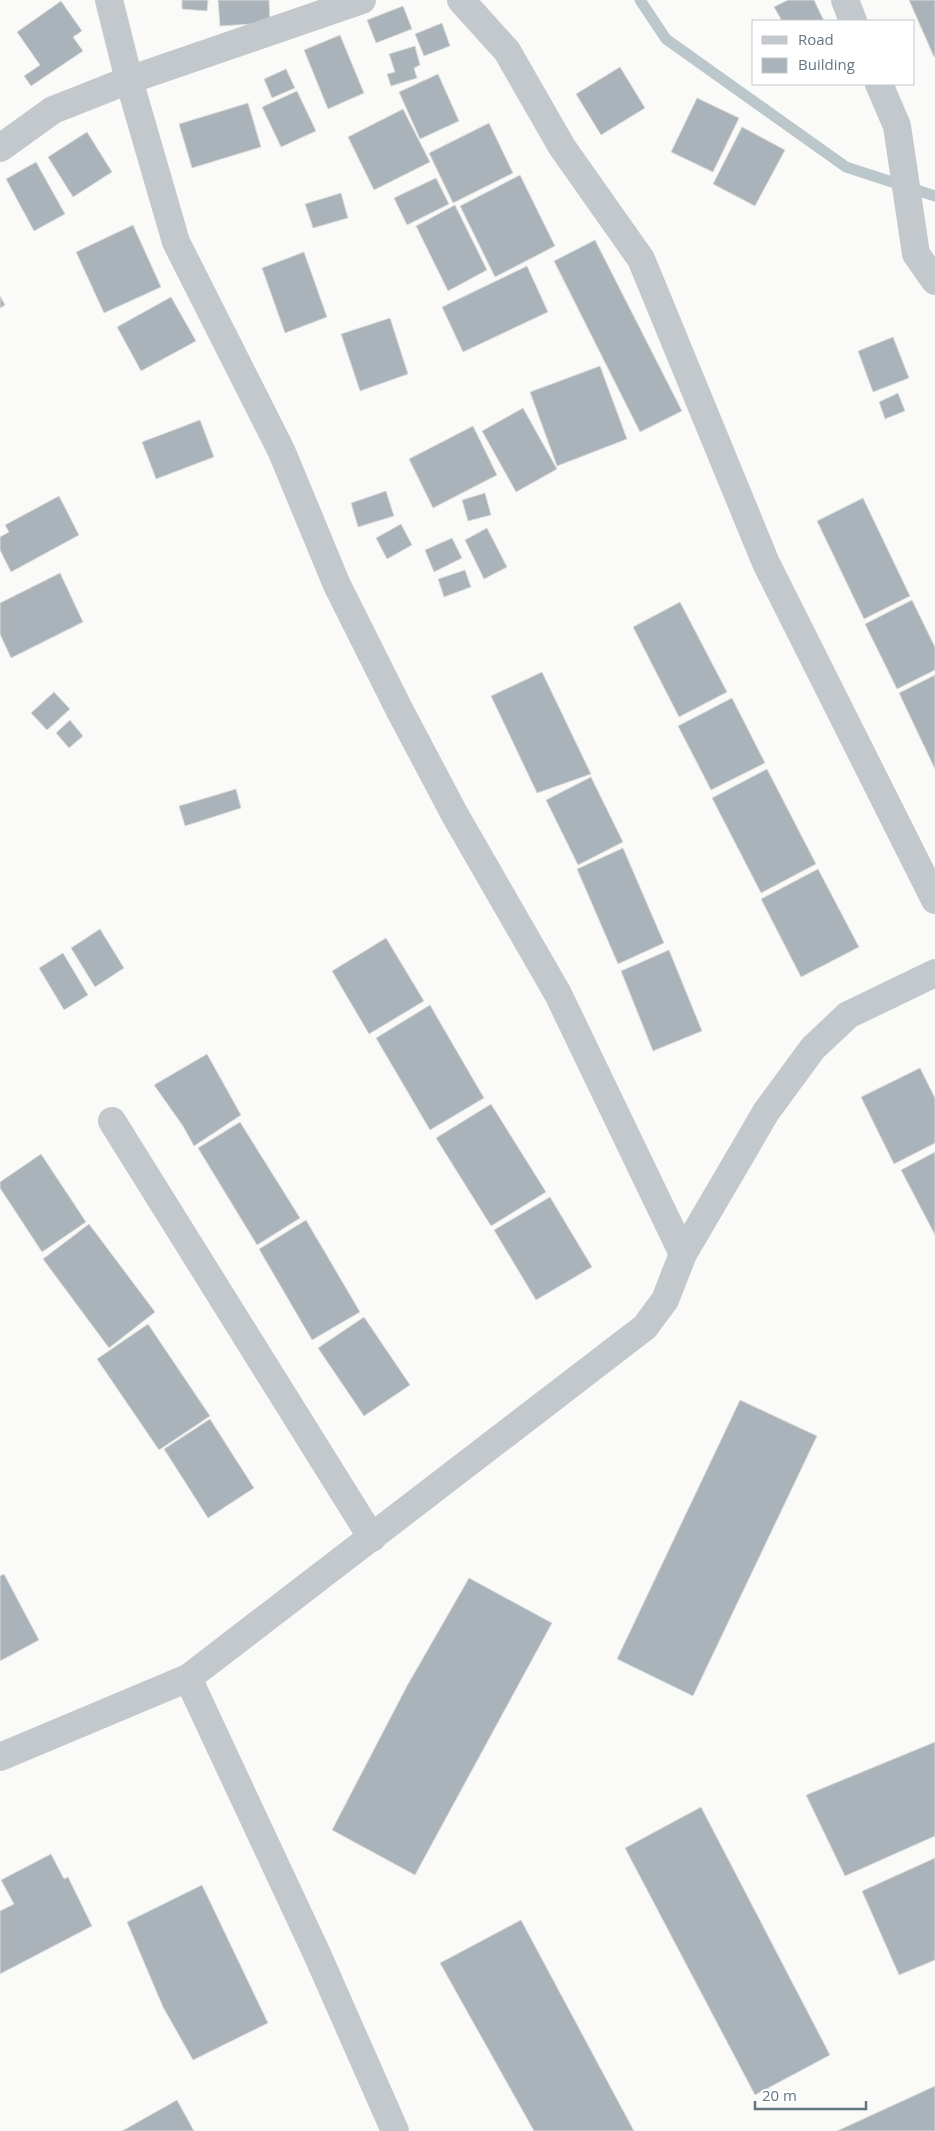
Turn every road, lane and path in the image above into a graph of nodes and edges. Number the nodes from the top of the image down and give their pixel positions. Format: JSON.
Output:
{"nodes":[{"id":1,"x":109,"y":0,"type":"edge"},
{"id":2,"x":362,"y":0,"type":"edge"},
{"id":3,"x":461,"y":0,"type":"edge"},
{"id":4,"x":845,"y":0,"type":"edge"},
{"id":5,"x":854,"y":20,"type":"edge"},
{"id":6,"x":129,"y":80,"type":"junction"},
{"id":7,"x":879,"y":85,"type":"edge"},
{"id":8,"x":0,"y":148,"type":"edge"},
{"id":9,"x":935,"y":281,"type":"edge"},
{"id":10,"x":935,"y":900,"type":"edge"},
{"id":11,"x":935,"y":974,"type":"edge"},
{"id":12,"x":112,"y":1121,"type":"dead end"},
{"id":13,"x":683,"y":1254,"type":"junction"},
{"id":14,"x":372,"y":1538,"type":"junction"},
{"id":15,"x":188,"y":1678,"type":"junction"},
{"id":16,"x":0,"y":1757,"type":"edge"},
{"id":17,"x":395,"y":2131,"type":"edge"}],
"edges":[{"from":1,"to":6,"type":"street"},
{"from":2,"to":6,"type":"street"},
{"from":3,"to":10,"type":"street"},
{"from":4,"to":5,"type":"street"},
{"from":6,"to":8,"type":"street"},
{"from":6,"to":13,"type":"street"},
{"from":7,"to":9,"type":"street"},
{"from":11,"to":13,"type":"street"},
{"from":12,"to":14,"type":"street"},
{"from":13,"to":14,"type":"street"},
{"from":14,"to":15,"type":"street"},
{"from":15,"to":16,"type":"street"},
{"from":15,"to":17,"type":"street"}]}
